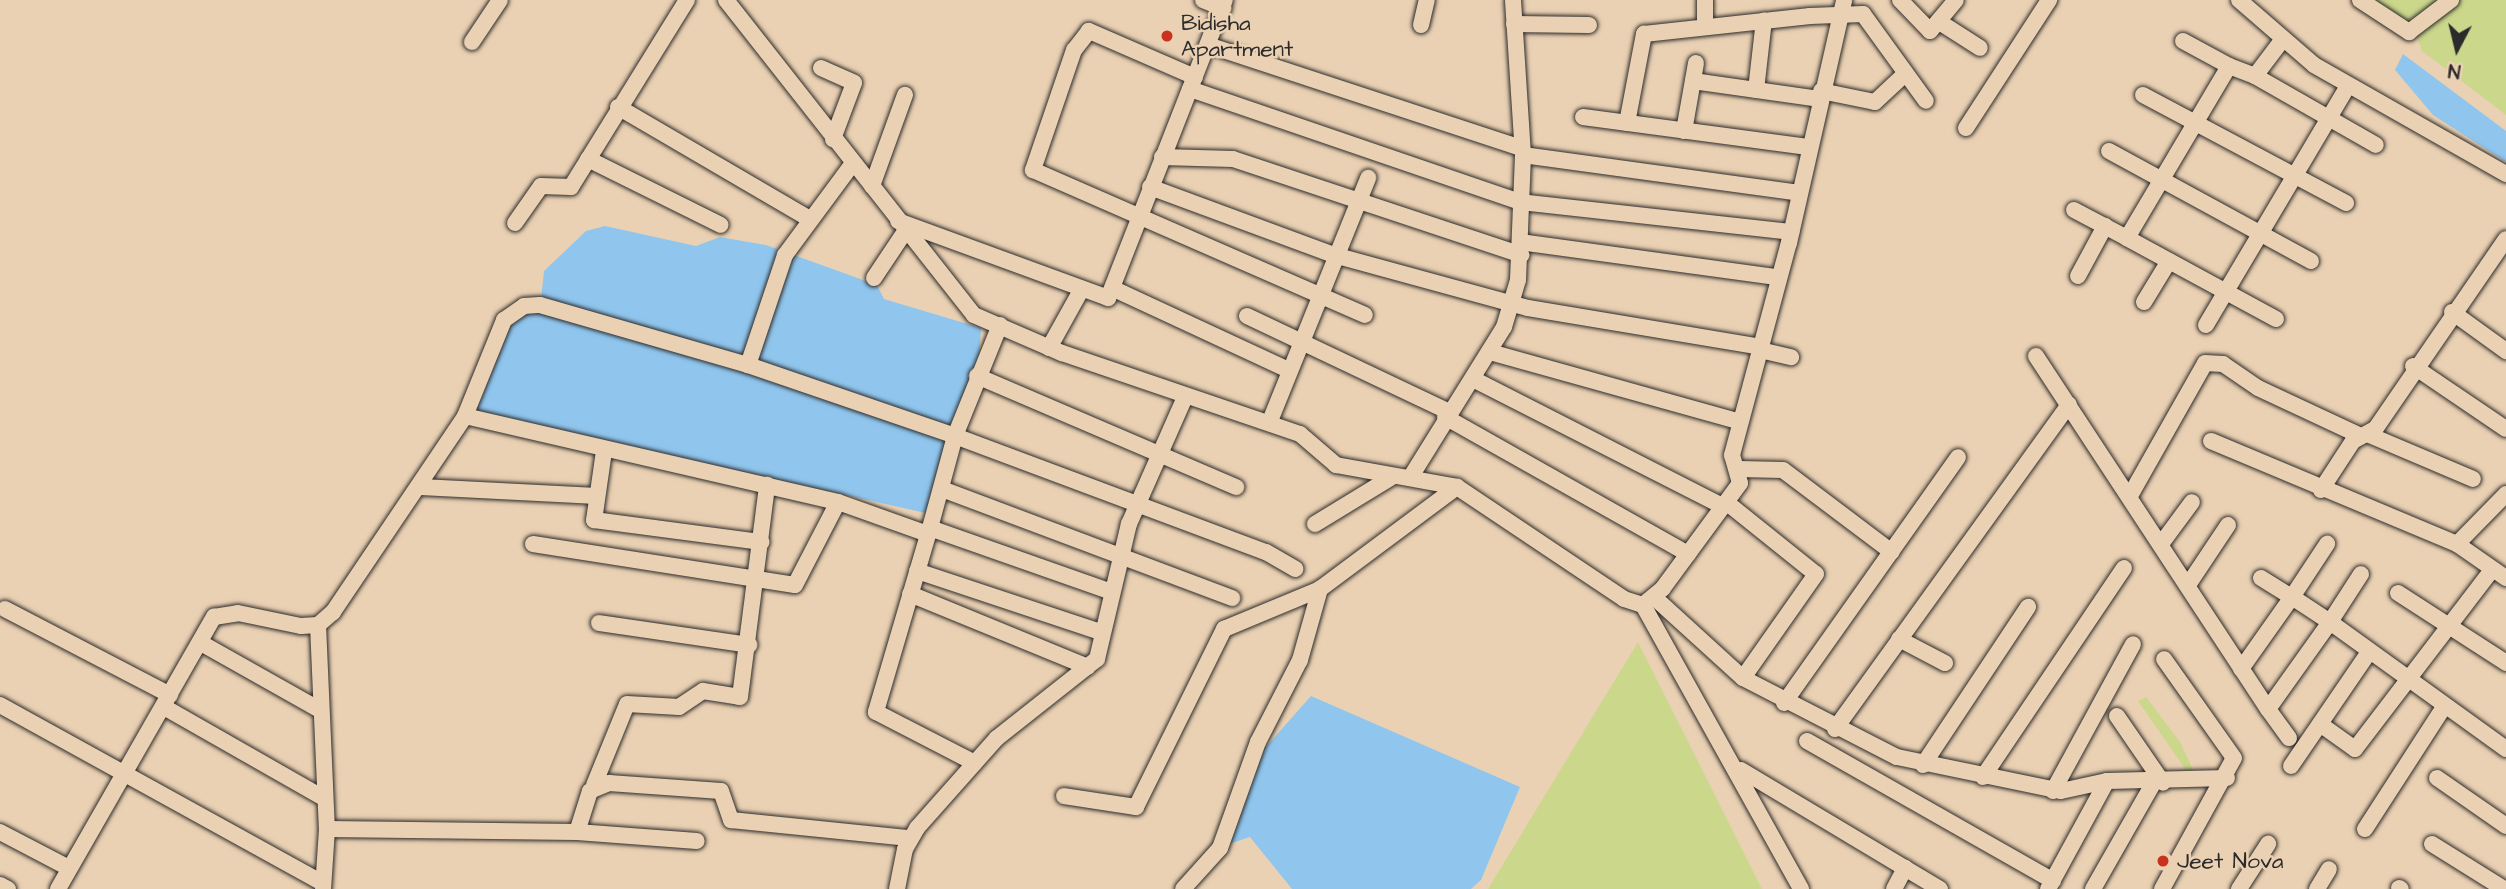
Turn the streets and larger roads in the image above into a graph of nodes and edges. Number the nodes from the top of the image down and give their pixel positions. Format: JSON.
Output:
{"nodes":[{"id":1,"x":500,"y":0,"type":"edge"},
{"id":2,"x":687,"y":0,"type":"edge"},
{"id":3,"x":726,"y":0,"type":"edge"},
{"id":4,"x":1203,"y":0,"type":"edge"},
{"id":5,"x":1427,"y":0,"type":"edge"},
{"id":6,"x":1513,"y":0,"type":"edge"},
{"id":7,"x":1705,"y":0,"type":"edge"},
{"id":8,"x":1900,"y":0,"type":"edge"},
{"id":9,"x":1956,"y":0,"type":"edge"},
{"id":10,"x":2049,"y":0,"type":"edge"},
{"id":11,"x":2239,"y":0,"type":"edge"},
{"id":12,"x":2360,"y":0,"type":"edge"},
{"id":13,"x":2451,"y":0,"type":"edge"},
{"id":14,"x":1224,"y":4,"type":"edge"},
{"id":15,"x":1842,"y":8,"type":"edge"},
{"id":16,"x":1764,"y":20,"type":"junction"},
{"id":17,"x":1941,"y":23,"type":"junction"},
{"id":18,"x":1514,"y":24,"type":"junction"},
{"id":19,"x":1421,"y":25,"type":"dead end"},
{"id":20,"x":1589,"y":25,"type":"dead end"},
{"id":21,"x":1705,"y":26,"type":"junction"},
{"id":22,"x":2283,"y":38,"type":"junction"},
{"id":23,"x":2183,"y":41,"type":"dead end"},
{"id":24,"x":472,"y":42,"type":"dead end"},
{"id":25,"x":1208,"y":45,"type":"junction"},
{"id":26,"x":1980,"y":48,"type":"dead end"},
{"id":27,"x":1696,"y":63,"type":"dead end"},
{"id":28,"x":2229,"y":66,"type":"junction"},
{"id":29,"x":821,"y":68,"type":"dead end"},
{"id":30,"x":1906,"y":73,"type":"junction"},
{"id":31,"x":2255,"y":76,"type":"junction"},
{"id":32,"x":1693,"y":81,"type":"junction"},
{"id":33,"x":1193,"y":83,"type":"junction"},
{"id":34,"x":2348,"y":86,"type":"junction"},
{"id":35,"x":1756,"y":90,"type":"junction"},
{"id":36,"x":2143,"y":94,"type":"dead end"},
{"id":37,"x":905,"y":95,"type":"dead end"},
{"id":38,"x":1820,"y":95,"type":"junction"},
{"id":39,"x":1926,"y":101,"type":"dead end"},
{"id":40,"x":618,"y":107,"type":"junction"},
{"id":41,"x":1583,"y":117,"type":"dead end"},
{"id":42,"x":2328,"y":119,"type":"junction"},
{"id":43,"x":1627,"y":122,"type":"junction"},
{"id":44,"x":2193,"y":122,"type":"junction"},
{"id":45,"x":1966,"y":128,"type":"dead end"},
{"id":46,"x":1684,"y":131,"type":"junction"},
{"id":47,"x":833,"y":139,"type":"junction"},
{"id":48,"x":2376,"y":145,"type":"dead end"},
{"id":49,"x":1808,"y":147,"type":"junction"},
{"id":50,"x":2109,"y":151,"type":"dead end"},
{"id":51,"x":1523,"y":152,"type":"junction"},
{"id":52,"x":1162,"y":157,"type":"junction"},
{"id":53,"x":588,"y":159,"type":"junction"},
{"id":54,"x":853,"y":163,"type":"junction"},
{"id":55,"x":2294,"y":173,"type":"junction"},
{"id":56,"x":2506,"y":174,"type":"edge"},
{"id":57,"x":1368,"y":178,"type":"dead end"},
{"id":58,"x":2160,"y":178,"type":"junction"},
{"id":59,"x":872,"y":186,"type":"junction"},
{"id":60,"x":1150,"y":187,"type":"junction"},
{"id":61,"x":1799,"y":193,"type":"junction"},
{"id":62,"x":1359,"y":202,"type":"junction"},
{"id":63,"x":1520,"y":202,"type":"junction"},
{"id":64,"x":2346,"y":203,"type":"dead end"},
{"id":65,"x":2074,"y":209,"type":"dead end"},
{"id":66,"x":1138,"y":217,"type":"junction"},
{"id":67,"x":808,"y":218,"type":"junction"},
{"id":68,"x":515,"y":223,"type":"dead end"},
{"id":69,"x":721,"y":225,"type":"dead end"},
{"id":70,"x":902,"y":226,"type":"junction"},
{"id":71,"x":2105,"y":226,"type":"junction"},
{"id":72,"x":2261,"y":231,"type":"junction"},
{"id":73,"x":1791,"y":232,"type":"junction"},
{"id":74,"x":2127,"y":238,"type":"junction"},
{"id":75,"x":2506,"y":239,"type":"edge"},
{"id":76,"x":1520,"y":248,"type":"junction"},
{"id":77,"x":1334,"y":255,"type":"junction"},
{"id":78,"x":2500,"y":259,"type":"edge"},
{"id":79,"x":2169,"y":261,"type":"junction"},
{"id":80,"x":2311,"y":261,"type":"dead end"},
{"id":81,"x":2078,"y":276,"type":"dead end"},
{"id":82,"x":1777,"y":277,"type":"junction"},
{"id":83,"x":874,"y":278,"type":"dead end"},
{"id":84,"x":1114,"y":289,"type":"junction"},
{"id":85,"x":1080,"y":292,"type":"junction"},
{"id":86,"x":2226,"y":292,"type":"junction"},
{"id":87,"x":1316,"y":295,"type":"junction"},
{"id":88,"x":2144,"y":302,"type":"dead end"},
{"id":89,"x":1513,"y":303,"type":"junction"},
{"id":90,"x":2452,"y":312,"type":"junction"},
{"id":91,"x":1365,"y":315,"type":"dead end"},
{"id":92,"x":1247,"y":316,"type":"dead end"},
{"id":93,"x":2276,"y":319,"type":"dead end"},
{"id":94,"x":1000,"y":325,"type":"junction"},
{"id":95,"x":2206,"y":325,"type":"dead end"},
{"id":96,"x":1298,"y":341,"type":"junction"},
{"id":97,"x":1049,"y":348,"type":"junction"},
{"id":98,"x":1760,"y":349,"type":"junction"},
{"id":99,"x":2506,"y":351,"type":"edge"},
{"id":100,"x":1490,"y":352,"type":"junction"},
{"id":101,"x":2036,"y":356,"type":"dead end"},
{"id":102,"x":1791,"y":357,"type":"dead end"},
{"id":103,"x":748,"y":365,"type":"junction"},
{"id":104,"x":2413,"y":366,"type":"junction"},
{"id":105,"x":1286,"y":369,"type":"junction"},
{"id":106,"x":977,"y":376,"type":"junction"},
{"id":107,"x":1473,"y":379,"type":"junction"},
{"id":108,"x":1185,"y":397,"type":"junction"},
{"id":109,"x":2069,"y":405,"type":"junction"},
{"id":110,"x":1447,"y":414,"type":"junction"},
{"id":111,"x":466,"y":416,"type":"junction"},
{"id":112,"x":1272,"y":416,"type":"dead end"},
{"id":113,"x":1740,"y":422,"type":"junction"},
{"id":114,"x":2506,"y":429,"type":"edge"},
{"id":115,"x":2364,"y":435,"type":"junction"},
{"id":116,"x":955,"y":436,"type":"junction"},
{"id":117,"x":2211,"y":440,"type":"dead end"},
{"id":118,"x":604,"y":451,"type":"junction"},
{"id":119,"x":1156,"y":455,"type":"junction"},
{"id":120,"x":1958,"y":457,"type":"dead end"},
{"id":121,"x":1739,"y":469,"type":"junction"},
{"id":122,"x":1392,"y":477,"type":"junction"},
{"id":123,"x":1410,"y":478,"type":"junction"},
{"id":124,"x":2473,"y":479,"type":"dead end"},
{"id":125,"x":767,"y":485,"type":"junction"},
{"id":126,"x":1236,"y":486,"type":"dead end"},
{"id":127,"x":419,"y":487,"type":"junction"},
{"id":128,"x":1457,"y":487,"type":"junction"},
{"id":129,"x":942,"y":489,"type":"junction"},
{"id":130,"x":2321,"y":490,"type":"junction"},
{"id":131,"x":2131,"y":494,"type":"junction"},
{"id":132,"x":2506,"y":494,"type":"edge"},
{"id":133,"x":594,"y":496,"type":"junction"},
{"id":134,"x":838,"y":502,"type":"junction"},
{"id":135,"x":2192,"y":502,"type":"dead end"},
{"id":136,"x":1137,"y":504,"type":"junction"},
{"id":137,"x":1724,"y":504,"type":"junction"},
{"id":138,"x":1315,"y":523,"type":"dead end"},
{"id":139,"x":2228,"y":524,"type":"dead end"},
{"id":140,"x":929,"y":531,"type":"junction"},
{"id":141,"x":762,"y":542,"type":"junction"},
{"id":142,"x":533,"y":544,"type":"dead end"},
{"id":143,"x":2161,"y":544,"type":"junction"},
{"id":144,"x":2327,"y":544,"type":"dead end"},
{"id":145,"x":2457,"y":544,"type":"junction"},
{"id":146,"x":1120,"y":552,"type":"junction"},
{"id":147,"x":1892,"y":552,"type":"junction"},
{"id":148,"x":1688,"y":554,"type":"junction"},
{"id":149,"x":2124,"y":568,"type":"dead end"},
{"id":150,"x":1294,"y":569,"type":"dead end"},
{"id":151,"x":917,"y":571,"type":"junction"},
{"id":152,"x":2361,"y":574,"type":"dead end"},
{"id":153,"x":2499,"y":574,"type":"edge"},
{"id":154,"x":2261,"y":578,"type":"dead end"},
{"id":155,"x":757,"y":580,"type":"junction"},
{"id":156,"x":2188,"y":585,"type":"junction"},
{"id":157,"x":1321,"y":589,"type":"junction"},
{"id":158,"x":1109,"y":592,"type":"junction"},
{"id":159,"x":2399,"y":593,"type":"dead end"},
{"id":160,"x":910,"y":594,"type":"junction"},
{"id":161,"x":2292,"y":597,"type":"junction"},
{"id":162,"x":1232,"y":598,"type":"dead end"},
{"id":163,"x":1649,"y":602,"type":"junction"},
{"id":164,"x":2028,"y":607,"type":"dead end"},
{"id":165,"x":5,"y":609,"type":"dead end"},
{"id":166,"x":2330,"y":622,"type":"junction"},
{"id":167,"x":599,"y":623,"type":"dead end"},
{"id":168,"x":318,"y":625,"type":"junction"},
{"id":169,"x":2448,"y":628,"type":"junction"},
{"id":170,"x":1100,"y":632,"type":"junction"},
{"id":171,"x":1899,"y":639,"type":"junction"},
{"id":172,"x":201,"y":643,"type":"junction"},
{"id":173,"x":2133,"y":644,"type":"dead end"},
{"id":174,"x":749,"y":645,"type":"junction"},
{"id":175,"x":2369,"y":652,"type":"junction"},
{"id":176,"x":2164,"y":659,"type":"dead end"},
{"id":177,"x":1945,"y":663,"type":"dead end"},
{"id":178,"x":2506,"y":663,"type":"edge"},
{"id":179,"x":1088,"y":667,"type":"junction"},
{"id":180,"x":2241,"y":669,"type":"junction"},
{"id":181,"x":1743,"y":678,"type":"junction"},
{"id":182,"x":2408,"y":681,"type":"junction"},
{"id":183,"x":167,"y":701,"type":"junction"},
{"id":184,"x":1784,"y":703,"type":"junction"},
{"id":185,"x":0,"y":705,"type":"edge"},
{"id":186,"x":2444,"y":707,"type":"junction"},
{"id":187,"x":318,"y":709,"type":"junction"},
{"id":188,"x":2268,"y":709,"type":"junction"},
{"id":189,"x":2117,"y":716,"type":"dead end"},
{"id":190,"x":2320,"y":724,"type":"junction"},
{"id":191,"x":1835,"y":729,"type":"junction"},
{"id":192,"x":2289,"y":738,"type":"dead end"},
{"id":193,"x":1807,"y":741,"type":"dead end"},
{"id":194,"x":2503,"y":741,"type":"edge"},
{"id":195,"x":1872,"y":748,"type":"junction"},
{"id":196,"x":975,"y":762,"type":"junction"},
{"id":197,"x":1923,"y":765,"type":"junction"},
{"id":198,"x":2291,"y":765,"type":"dead end"},
{"id":199,"x":1861,"y":767,"type":"junction"},
{"id":200,"x":1740,"y":769,"type":"junction"},
{"id":201,"x":126,"y":771,"type":"junction"},
{"id":202,"x":1983,"y":776,"type":"junction"},
{"id":203,"x":2227,"y":778,"type":"junction"},
{"id":204,"x":2437,"y":778,"type":"dead end"},
{"id":205,"x":2107,"y":781,"type":"junction"},
{"id":206,"x":2158,"y":783,"type":"junction"},
{"id":207,"x":594,"y":785,"type":"junction"},
{"id":208,"x":2053,"y":791,"type":"junction"},
{"id":209,"x":1064,"y":796,"type":"dead end"},
{"id":210,"x":322,"y":797,"type":"junction"},
{"id":211,"x":2506,"y":826,"type":"edge"},
{"id":212,"x":327,"y":829,"type":"junction"},
{"id":213,"x":2365,"y":829,"type":"dead end"},
{"id":214,"x":0,"y":832,"type":"edge"},
{"id":215,"x":577,"y":832,"type":"junction"},
{"id":216,"x":909,"y":838,"type":"junction"},
{"id":217,"x":696,"y":841,"type":"dead end"},
{"id":218,"x":2268,"y":844,"type":"dead end"},
{"id":219,"x":2432,"y":844,"type":"dead end"},
{"id":220,"x":69,"y":868,"type":"junction"},
{"id":221,"x":1905,"y":869,"type":"junction"},
{"id":222,"x":2329,"y":869,"type":"dead end"},
{"id":223,"x":0,"y":885,"type":"edge"},
{"id":224,"x":2051,"y":885,"type":"edge"},
{"id":225,"x":323,"y":886,"type":"edge"},
{"id":226,"x":8,"y":889,"type":"edge"},
{"id":227,"x":58,"y":889,"type":"edge"},
{"id":228,"x":897,"y":889,"type":"edge"},
{"id":229,"x":1183,"y":889,"type":"edge"},
{"id":230,"x":1801,"y":889,"type":"edge"},
{"id":231,"x":1894,"y":889,"type":"edge"},
{"id":232,"x":1940,"y":889,"type":"edge"},
{"id":233,"x":2093,"y":889,"type":"edge"},
{"id":234,"x":2162,"y":889,"type":"edge"},
{"id":235,"x":2239,"y":889,"type":"edge"},
{"id":236,"x":2317,"y":889,"type":"edge"},
{"id":237,"x":2504,"y":889,"type":"edge"}],
"edges":[{"from":1,"to":24,"type":"street"},
{"from":2,"to":40,"type":"street"},
{"from":3,"to":47,"type":"street"},
{"from":4,"to":14,"type":"street"},
{"from":5,"to":19,"type":"street"},
{"from":6,"to":18,"type":"street"},
{"from":7,"to":21,"type":"street"},
{"from":8,"to":17,"type":"street"},
{"from":9,"to":17,"type":"street"},
{"from":10,"to":45,"type":"street"},
{"from":11,"to":22,"type":"street"},
{"from":12,"to":13,"type":"street"},
{"from":14,"to":25,"type":"street"},
{"from":15,"to":16,"type":"street"},
{"from":15,"to":30,"type":"street"},
{"from":15,"to":38,"type":"street"},
{"from":16,"to":21,"type":"street"},
{"from":16,"to":35,"type":"street"},
{"from":17,"to":26,"type":"street"},
{"from":18,"to":20,"type":"street"},
{"from":18,"to":51,"type":"street"},
{"from":21,"to":43,"type":"street"},
{"from":22,"to":31,"type":"street"},
{"from":22,"to":34,"type":"street"},
{"from":23,"to":28,"type":"street"},
{"from":25,"to":33,"type":"street"},
{"from":25,"to":51,"type":"street"},
{"from":27,"to":32,"type":"street"},
{"from":28,"to":31,"type":"street"},
{"from":28,"to":44,"type":"street"},
{"from":29,"to":47,"type":"street"},
{"from":30,"to":38,"type":"street"},
{"from":30,"to":39,"type":"street"},
{"from":31,"to":42,"type":"street"},
{"from":32,"to":35,"type":"street"},
{"from":32,"to":46,"type":"street"},
{"from":33,"to":52,"type":"street"},
{"from":33,"to":63,"type":"street"},
{"from":33,"to":66,"type":"street"},
{"from":34,"to":42,"type":"street"},
{"from":34,"to":56,"type":"street"},
{"from":35,"to":38,"type":"street"},
{"from":36,"to":44,"type":"street"},
{"from":37,"to":59,"type":"street"},
{"from":38,"to":49,"type":"street"},
{"from":40,"to":53,"type":"street"},
{"from":40,"to":67,"type":"street"},
{"from":41,"to":43,"type":"street"},
{"from":42,"to":48,"type":"street"},
{"from":42,"to":55,"type":"street"},
{"from":43,"to":46,"type":"street"},
{"from":44,"to":55,"type":"street"},
{"from":44,"to":58,"type":"street"},
{"from":46,"to":49,"type":"street"},
{"from":47,"to":54,"type":"street"},
{"from":49,"to":61,"type":"street"},
{"from":50,"to":58,"type":"street"},
{"from":51,"to":61,"type":"street"},
{"from":51,"to":63,"type":"street"},
{"from":52,"to":60,"type":"street"},
{"from":52,"to":62,"type":"street"},
{"from":53,"to":68,"type":"street"},
{"from":53,"to":69,"type":"street"},
{"from":54,"to":59,"type":"street"},
{"from":54,"to":67,"type":"street"},
{"from":55,"to":64,"type":"street"},
{"from":55,"to":72,"type":"street"},
{"from":57,"to":62,"type":"street"},
{"from":58,"to":72,"type":"street"},
{"from":58,"to":74,"type":"street"},
{"from":59,"to":70,"type":"street"},
{"from":60,"to":66,"type":"street"},
{"from":60,"to":77,"type":"street"},
{"from":61,"to":73,"type":"street"},
{"from":62,"to":76,"type":"street"},
{"from":62,"to":77,"type":"street"},
{"from":63,"to":73,"type":"street"},
{"from":63,"to":76,"type":"street"},
{"from":65,"to":71,"type":"street"},
{"from":66,"to":84,"type":"street"},
{"from":66,"to":87,"type":"street"},
{"from":67,"to":103,"type":"street"},
{"from":70,"to":83,"type":"street"},
{"from":70,"to":85,"type":"street"},
{"from":70,"to":94,"type":"street"},
{"from":71,"to":74,"type":"street"},
{"from":71,"to":81,"type":"street"},
{"from":72,"to":80,"type":"street"},
{"from":72,"to":86,"type":"street"},
{"from":73,"to":82,"type":"street"},
{"from":74,"to":79,"type":"street"},
{"from":75,"to":78,"type":"street"},
{"from":76,"to":82,"type":"street"},
{"from":76,"to":89,"type":"street"},
{"from":77,"to":87,"type":"street"},
{"from":77,"to":89,"type":"street"},
{"from":78,"to":90,"type":"street"},
{"from":79,"to":86,"type":"street"},
{"from":79,"to":88,"type":"street"},
{"from":82,"to":98,"type":"street"},
{"from":84,"to":85,"type":"street"},
{"from":84,"to":105,"type":"street"},
{"from":85,"to":97,"type":"street"},
{"from":86,"to":93,"type":"street"},
{"from":86,"to":95,"type":"street"},
{"from":87,"to":91,"type":"street"},
{"from":87,"to":96,"type":"street"},
{"from":89,"to":98,"type":"street"},
{"from":89,"to":100,"type":"street"},
{"from":90,"to":99,"type":"street"},
{"from":90,"to":104,"type":"street"},
{"from":92,"to":96,"type":"street"},
{"from":94,"to":97,"type":"street"},
{"from":94,"to":106,"type":"street"},
{"from":96,"to":105,"type":"street"},
{"from":96,"to":110,"type":"street"},
{"from":97,"to":108,"type":"street"},
{"from":98,"to":102,"type":"street"},
{"from":98,"to":113,"type":"street"},
{"from":100,"to":107,"type":"street"},
{"from":100,"to":113,"type":"street"},
{"from":101,"to":109,"type":"street"},
{"from":103,"to":111,"type":"street"},
{"from":103,"to":116,"type":"street"},
{"from":104,"to":114,"type":"street"},
{"from":104,"to":115,"type":"street"},
{"from":105,"to":112,"type":"street"},
{"from":106,"to":116,"type":"street"},
{"from":106,"to":119,"type":"street"},
{"from":107,"to":110,"type":"street"},
{"from":107,"to":137,"type":"street"},
{"from":108,"to":119,"type":"street"},
{"from":108,"to":122,"type":"street"},
{"from":109,"to":131,"type":"street"},
{"from":109,"to":171,"type":"street"},
{"from":110,"to":123,"type":"street"},
{"from":110,"to":148,"type":"street"},
{"from":111,"to":118,"type":"street"},
{"from":111,"to":127,"type":"street"},
{"from":113,"to":121,"type":"street"},
{"from":115,"to":124,"type":"street"},
{"from":115,"to":130,"type":"street"},
{"from":115,"to":131,"type":"street"},
{"from":116,"to":129,"type":"street"},
{"from":116,"to":136,"type":"street"},
{"from":117,"to":130,"type":"street"},
{"from":118,"to":125,"type":"street"},
{"from":118,"to":133,"type":"street"},
{"from":119,"to":126,"type":"street"},
{"from":119,"to":136,"type":"street"},
{"from":120,"to":147,"type":"street"},
{"from":121,"to":137,"type":"street"},
{"from":121,"to":147,"type":"street"},
{"from":122,"to":123,"type":"street"},
{"from":122,"to":138,"type":"street"},
{"from":123,"to":128,"type":"street"},
{"from":125,"to":134,"type":"street"},
{"from":125,"to":141,"type":"street"},
{"from":127,"to":133,"type":"street"},
{"from":127,"to":168,"type":"street"},
{"from":128,"to":157,"type":"street"},
{"from":128,"to":163,"type":"street"},
{"from":129,"to":140,"type":"street"},
{"from":129,"to":146,"type":"street"},
{"from":130,"to":145,"type":"street"},
{"from":131,"to":143,"type":"street"},
{"from":132,"to":145,"type":"street"},
{"from":133,"to":141,"type":"street"},
{"from":134,"to":140,"type":"street"},
{"from":134,"to":155,"type":"street"},
{"from":135,"to":143,"type":"street"},
{"from":136,"to":146,"type":"street"},
{"from":136,"to":150,"type":"street"},
{"from":137,"to":148,"type":"street"},
{"from":137,"to":181,"type":"street"},
{"from":139,"to":156,"type":"street"},
{"from":140,"to":151,"type":"street"},
{"from":140,"to":158,"type":"street"},
{"from":141,"to":155,"type":"street"},
{"from":142,"to":155,"type":"street"},
{"from":143,"to":156,"type":"street"},
{"from":144,"to":161,"type":"street"},
{"from":145,"to":153,"type":"street"},
{"from":146,"to":158,"type":"street"},
{"from":146,"to":162,"type":"street"},
{"from":147,"to":184,"type":"street"},
{"from":148,"to":163,"type":"street"},
{"from":149,"to":202,"type":"street"},
{"from":151,"to":160,"type":"street"},
{"from":151,"to":170,"type":"street"},
{"from":152,"to":166,"type":"street"},
{"from":153,"to":169,"type":"street"},
{"from":154,"to":161,"type":"street"},
{"from":155,"to":174,"type":"street"},
{"from":156,"to":180,"type":"street"},
{"from":157,"to":209,"type":"street"},
{"from":157,"to":229,"type":"street"},
{"from":158,"to":170,"type":"street"},
{"from":159,"to":169,"type":"street"},
{"from":160,"to":179,"type":"street"},
{"from":160,"to":196,"type":"street"},
{"from":161,"to":166,"type":"street"},
{"from":161,"to":180,"type":"street"},
{"from":163,"to":181,"type":"street"},
{"from":163,"to":200,"type":"street"},
{"from":164,"to":197,"type":"street"},
{"from":165,"to":183,"type":"street"},
{"from":166,"to":175,"type":"street"},
{"from":166,"to":188,"type":"street"},
{"from":167,"to":174,"type":"street"},
{"from":168,"to":172,"type":"street"},
{"from":168,"to":187,"type":"street"},
{"from":169,"to":178,"type":"street"},
{"from":169,"to":182,"type":"street"},
{"from":170,"to":179,"type":"street"},
{"from":171,"to":177,"type":"street"},
{"from":171,"to":191,"type":"street"},
{"from":172,"to":183,"type":"street"},
{"from":172,"to":187,"type":"street"},
{"from":173,"to":208,"type":"street"},
{"from":174,"to":207,"type":"street"},
{"from":175,"to":182,"type":"street"},
{"from":175,"to":190,"type":"street"},
{"from":176,"to":203,"type":"street"},
{"from":179,"to":196,"type":"street"},
{"from":180,"to":188,"type":"street"},
{"from":181,"to":184,"type":"street"},
{"from":182,"to":186,"type":"street"},
{"from":182,"to":190,"type":"street"},
{"from":183,"to":201,"type":"street"},
{"from":183,"to":210,"type":"street"},
{"from":184,"to":191,"type":"street"},
{"from":185,"to":201,"type":"street"},
{"from":186,"to":194,"type":"street"},
{"from":186,"to":213,"type":"street"},
{"from":187,"to":210,"type":"street"},
{"from":188,"to":192,"type":"street"},
{"from":189,"to":206,"type":"street"},
{"from":190,"to":198,"type":"street"},
{"from":191,"to":195,"type":"street"},
{"from":193,"to":199,"type":"street"},
{"from":195,"to":197,"type":"street"},
{"from":195,"to":199,"type":"street"},
{"from":196,"to":216,"type":"street"},
{"from":197,"to":202,"type":"street"},
{"from":199,"to":224,"type":"street"},
{"from":200,"to":221,"type":"street"},
{"from":200,"to":230,"type":"street"},
{"from":201,"to":220,"type":"street"},
{"from":201,"to":225,"type":"street"},
{"from":202,"to":208,"type":"street"},
{"from":203,"to":206,"type":"street"},
{"from":203,"to":234,"type":"street"},
{"from":204,"to":211,"type":"street"},
{"from":205,"to":206,"type":"street"},
{"from":205,"to":208,"type":"street"},
{"from":205,"to":224,"type":"street"},
{"from":206,"to":233,"type":"street"},
{"from":207,"to":215,"type":"street"},
{"from":207,"to":216,"type":"street"},
{"from":210,"to":212,"type":"street"},
{"from":212,"to":215,"type":"street"},
{"from":212,"to":225,"type":"street"},
{"from":214,"to":220,"type":"street"},
{"from":215,"to":217,"type":"street"},
{"from":216,"to":228,"type":"street"},
{"from":218,"to":235,"type":"street"},
{"from":219,"to":237,"type":"street"},
{"from":220,"to":227,"type":"street"},
{"from":221,"to":231,"type":"street"},
{"from":221,"to":232,"type":"street"},
{"from":222,"to":236,"type":"street"},
{"from":223,"to":226,"type":"street"}]}
